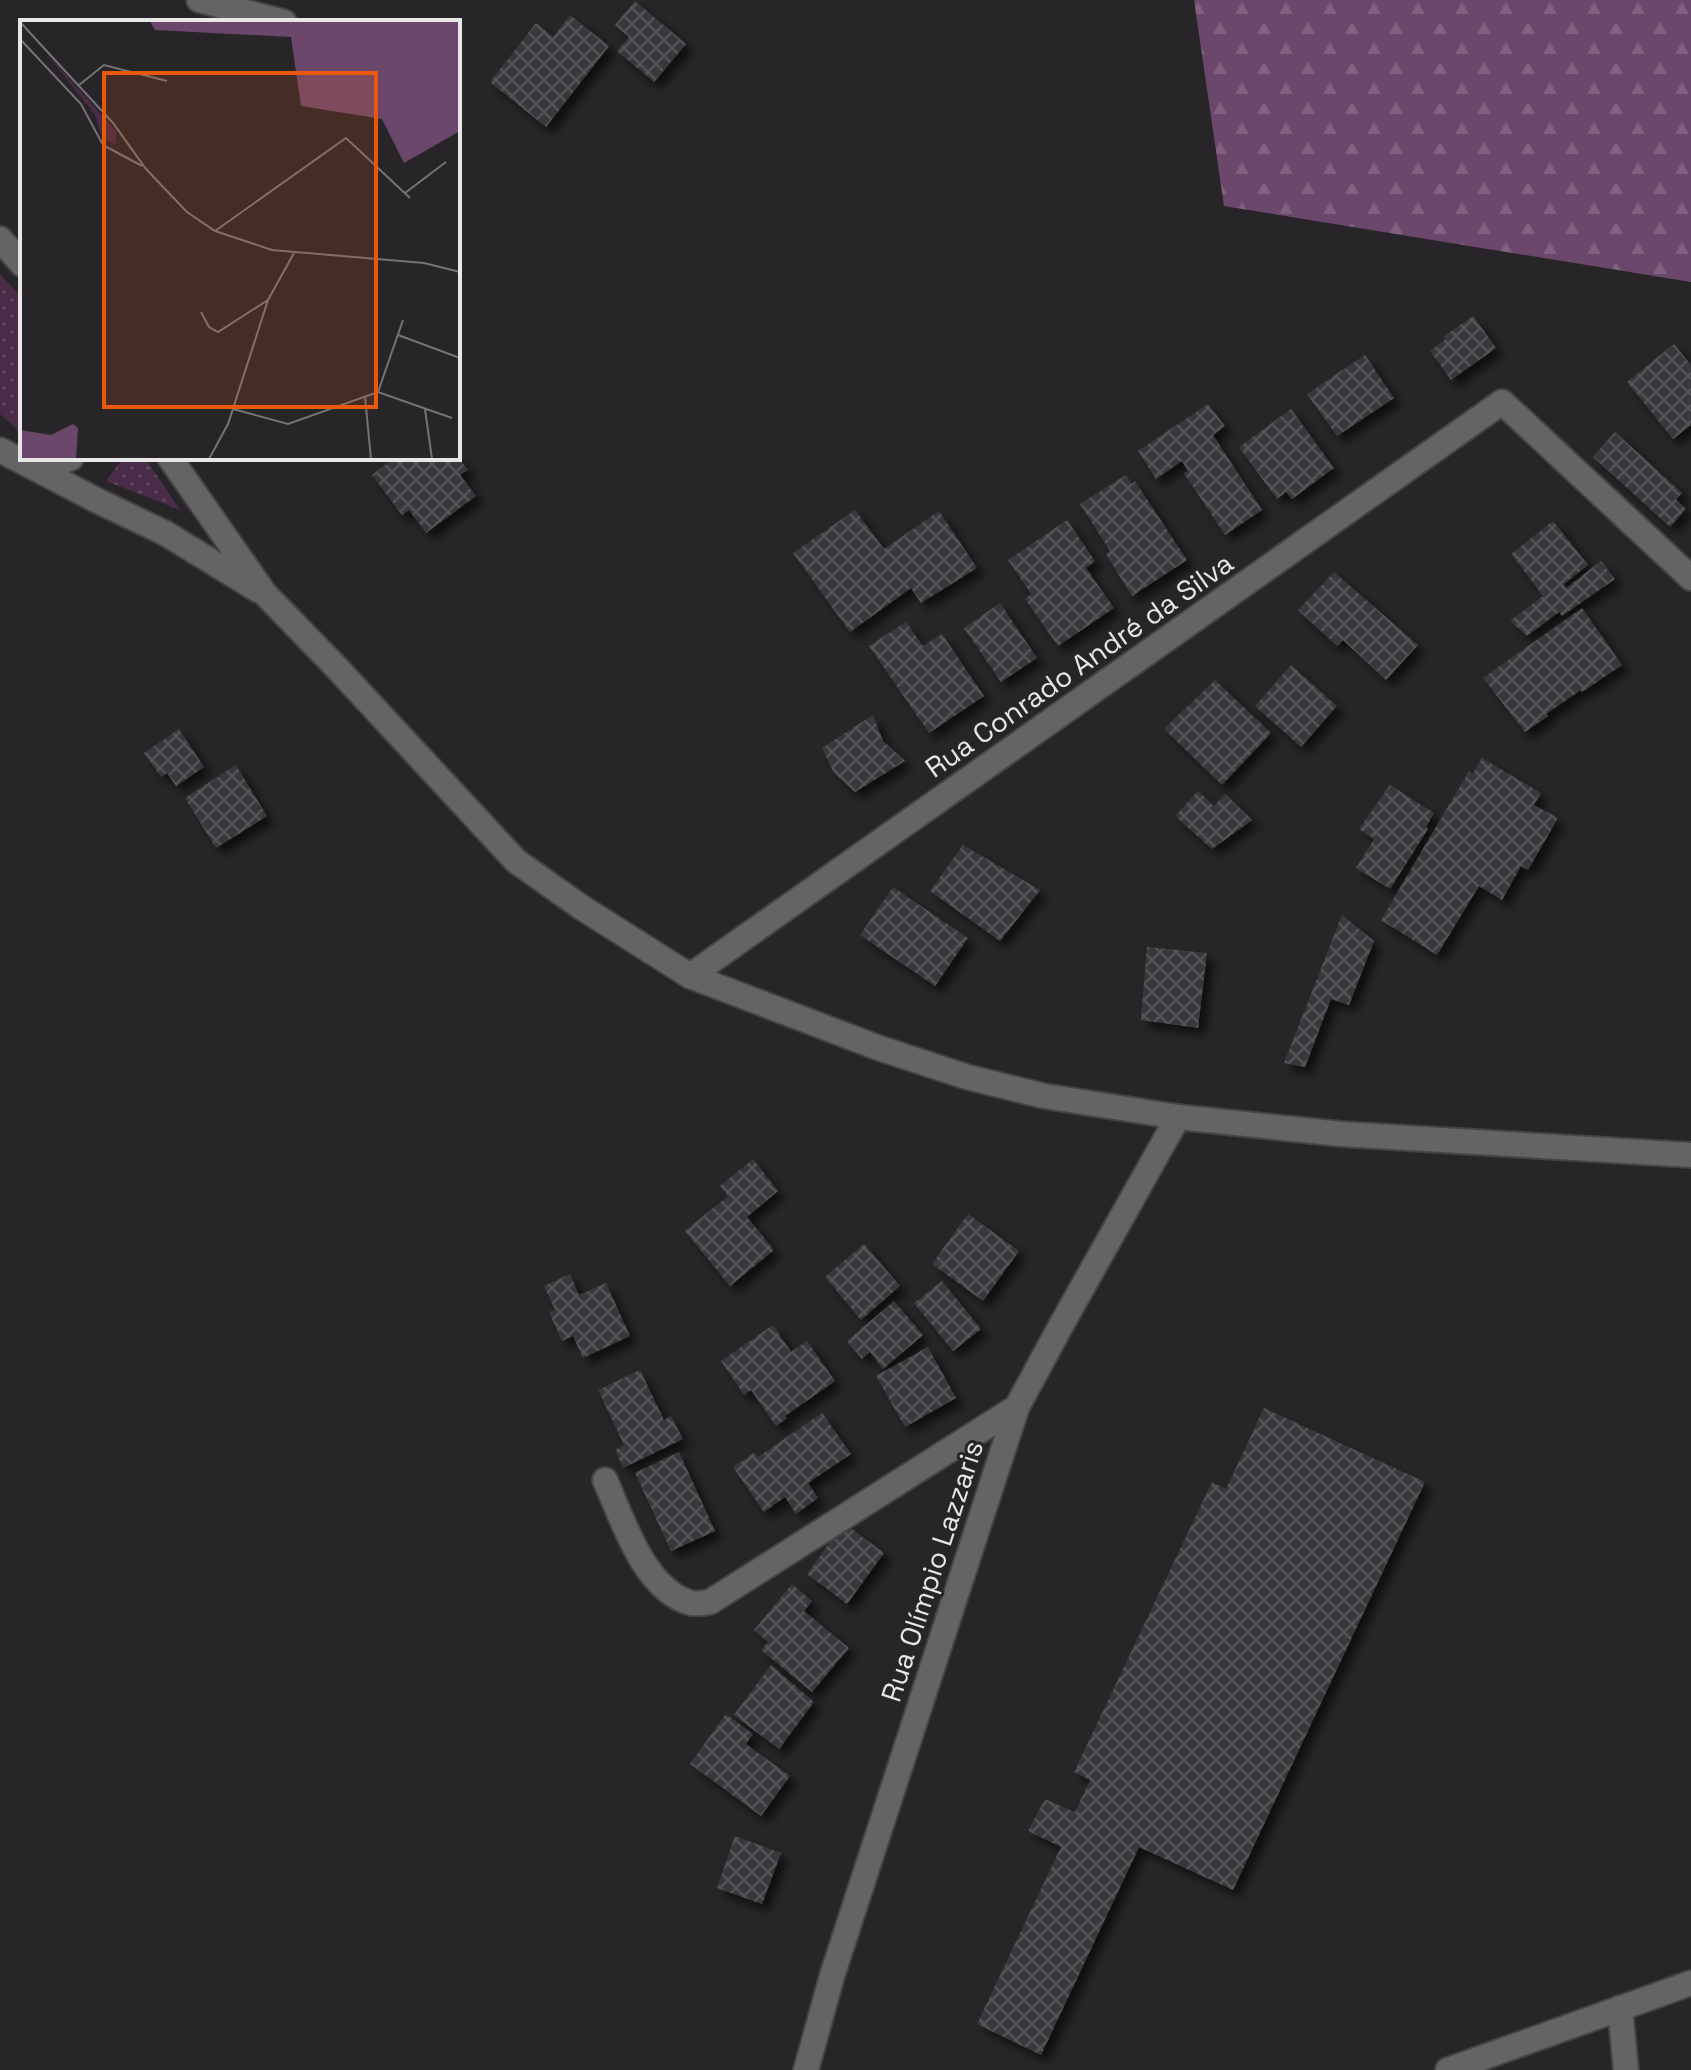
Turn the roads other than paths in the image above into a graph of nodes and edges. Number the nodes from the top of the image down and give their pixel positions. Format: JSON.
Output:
{"nodes":[{"id":1,"x":199,"y":0,"type":"edge"},
{"id":2,"x":276,"y":20,"type":"edge"},
{"id":3,"x":0,"y":239,"type":"edge"},
{"id":4,"x":20,"y":262,"type":"edge"},
{"id":5,"x":0,"y":450,"type":"edge"},
{"id":6,"x":66,"y":460,"type":"edge"},
{"id":7,"x":171,"y":460,"type":"edge"},
{"id":8,"x":40,"y":470,"type":"junction"},
{"id":9,"x":1691,"y":578,"type":"edge"},
{"id":10,"x":265,"y":594,"type":"junction"},
{"id":11,"x":690,"y":976,"type":"junction"},
{"id":12,"x":1178,"y":1117,"type":"junction"},
{"id":13,"x":1691,"y":1155,"type":"edge"},
{"id":14,"x":1017,"y":1407,"type":"junction"},
{"id":15,"x":605,"y":1480,"type":"dead end"},
{"id":16,"x":1691,"y":1983,"type":"edge"},
{"id":17,"x":1620,"y":2008,"type":"junction"},
{"id":18,"x":806,"y":2070,"type":"edge"},
{"id":19,"x":1448,"y":2070,"type":"edge"},
{"id":20,"x":1626,"y":2070,"type":"edge"}],
"edges":[{"from":1,"to":2,"type":"street"},
{"from":3,"to":4,"type":"street"},
{"from":5,"to":8,"type":"street"},
{"from":6,"to":8,"type":"street"},
{"from":7,"to":10,"type":"street"},
{"from":8,"to":10,"type":"street"},
{"from":9,"to":11,"type":"street","name":"Rua Conrado André da Silva"},
{"from":10,"to":11,"type":"street"},
{"from":11,"to":12,"type":"street"},
{"from":12,"to":13,"type":"street"},
{"from":12,"to":14,"type":"street","name":"Rua Olímpio Lazzaris"},
{"from":14,"to":15,"type":"street"},
{"from":14,"to":18,"type":"street","name":"Rua Olímpio Lazzaris"},
{"from":16,"to":17,"type":"street"},
{"from":17,"to":19,"type":"street"},
{"from":17,"to":20,"type":"street"}]}
